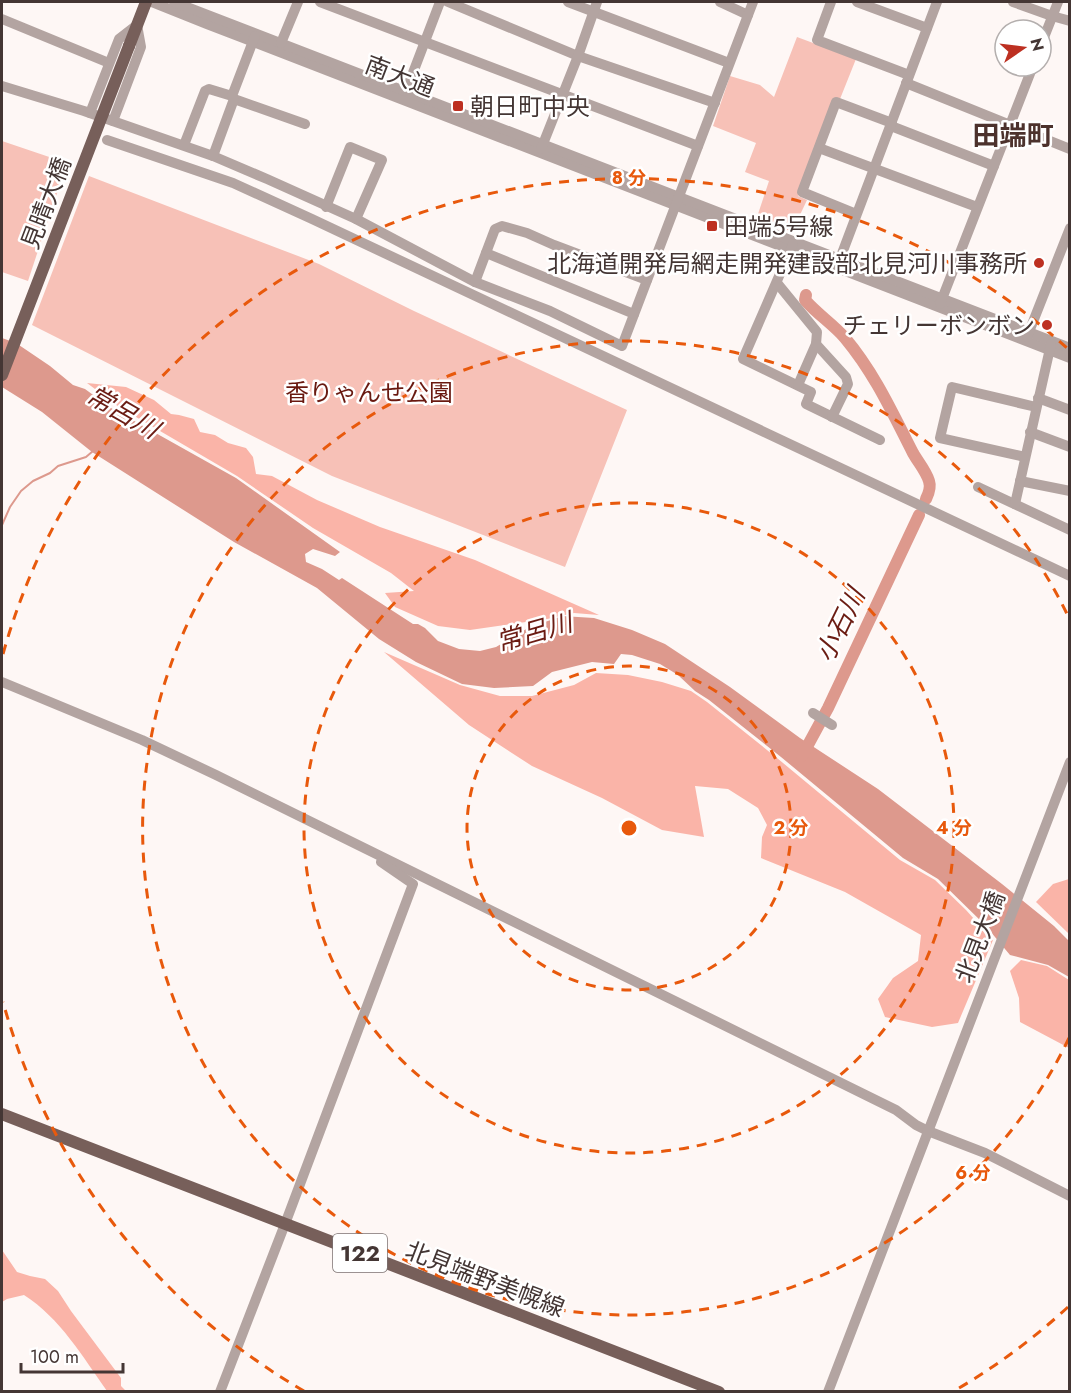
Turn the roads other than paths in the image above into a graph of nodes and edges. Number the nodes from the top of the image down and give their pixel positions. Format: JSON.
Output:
{"nodes":[{"id":1,"x":146,"y":2,"type":"edge"},
{"id":2,"x":152,"y":2,"type":"edge"},
{"id":3,"x":174,"y":2,"type":"edge"},
{"id":4,"x":298,"y":2,"type":"edge"},
{"id":5,"x":320,"y":2,"type":"edge"},
{"id":6,"x":440,"y":2,"type":"edge"},
{"id":7,"x":448,"y":2,"type":"edge"},
{"id":8,"x":568,"y":2,"type":"edge"},
{"id":9,"x":720,"y":2,"type":"edge"},
{"id":10,"x":753,"y":2,"type":"edge"},
{"id":11,"x":831,"y":2,"type":"edge"},
{"id":12,"x":857,"y":2,"type":"edge"},
{"id":13,"x":938,"y":2,"type":"edge"},
{"id":14,"x":1013,"y":2,"type":"edge"},
{"id":15,"x":1058,"y":2,"type":"edge"},
{"id":16,"x":595,"y":6,"type":"edge"},
{"id":17,"x":748,"y":15,"type":"junction"},
{"id":18,"x":1052,"y":16,"type":"junction"},
{"id":19,"x":2,"y":19,"type":"edge"},
{"id":20,"x":1070,"y":21,"type":"edge"},
{"id":21,"x":137,"y":25,"type":"junction"},
{"id":22,"x":927,"y":28,"type":"junction"},
{"id":23,"x":255,"y":38,"type":"junction"},
{"id":24,"x":424,"y":42,"type":"junction"},
{"id":25,"x":281,"y":43,"type":"junction"},
{"id":26,"x":578,"y":56,"type":"junction"},
{"id":27,"x":109,"y":63,"type":"junction"},
{"id":28,"x":729,"y":63,"type":"junction"},
{"id":29,"x":1028,"y":78,"type":"edge"},
{"id":30,"x":908,"y":79,"type":"junction"},
{"id":31,"x":2,"y":86,"type":"edge"},
{"id":32,"x":406,"y":91,"type":"junction"},
{"id":33,"x":562,"y":94,"type":"junction"},
{"id":34,"x":233,"y":97,"type":"junction"},
{"id":35,"x":714,"y":103,"type":"junction"},
{"id":36,"x":90,"y":113,"type":"junction"},
{"id":37,"x":113,"y":121,"type":"junction"},
{"id":38,"x":305,"y":124,"type":"dead end"},
{"id":39,"x":891,"y":124,"type":"junction"},
{"id":40,"x":1010,"y":125,"type":"junction"},
{"id":41,"x":107,"y":140,"type":"dead end"},
{"id":42,"x":184,"y":145,"type":"junction"},
{"id":43,"x":698,"y":146,"type":"junction"},
{"id":44,"x":541,"y":148,"type":"junction"},
{"id":45,"x":819,"y":148,"type":"junction"},
{"id":46,"x":1070,"y":149,"type":"edge"},
{"id":47,"x":213,"y":156,"type":"junction"},
{"id":48,"x":994,"y":166,"type":"junction"},
{"id":49,"x":875,"y":168,"type":"junction"},
{"id":50,"x":677,"y":201,"type":"junction"},
{"id":51,"x":326,"y":207,"type":"junction"},
{"id":52,"x":977,"y":207,"type":"junction"},
{"id":53,"x":856,"y":213,"type":"junction"},
{"id":54,"x":356,"y":219,"type":"junction"},
{"id":55,"x":1070,"y":228,"type":"edge"},
{"id":56,"x":792,"y":245,"type":"junction"},
{"id":57,"x":1065,"y":251,"type":"edge"},
{"id":58,"x":486,"y":253,"type":"junction"},
{"id":59,"x":839,"y":263,"type":"junction"},
{"id":60,"x":647,"y":280,"type":"junction"},
{"id":61,"x":475,"y":282,"type":"junction"},
{"id":62,"x":777,"y":283,"type":"junction"},
{"id":63,"x":940,"y":303,"type":"junction"},
{"id":64,"x":634,"y":314,"type":"junction"},
{"id":65,"x":1027,"y":337,"type":"junction"},
{"id":66,"x":816,"y":344,"type":"junction"},
{"id":67,"x":1050,"y":346,"type":"junction"},
{"id":68,"x":1070,"y":348,"type":"edge"},
{"id":69,"x":1070,"y":358,"type":"edge"},
{"id":70,"x":2,"y":375,"type":"edge"},
{"id":71,"x":798,"y":385,"type":"junction"},
{"id":72,"x":1037,"y":402,"type":"junction"},
{"id":73,"x":1070,"y":410,"type":"edge"},
{"id":74,"x":832,"y":417,"type":"junction"},
{"id":75,"x":1030,"y":432,"type":"junction"},
{"id":76,"x":880,"y":440,"type":"dead end"},
{"id":77,"x":1070,"y":447,"type":"edge"},
{"id":78,"x":1025,"y":457,"type":"junction"},
{"id":79,"x":1020,"y":481,"type":"junction"},
{"id":80,"x":978,"y":487,"type":"dead end"},
{"id":81,"x":1070,"y":491,"type":"edge"},
{"id":82,"x":1015,"y":504,"type":"junction"},
{"id":83,"x":1070,"y":530,"type":"edge"},
{"id":84,"x":1070,"y":576,"type":"edge"},
{"id":85,"x":2,"y":682,"type":"edge"},
{"id":86,"x":813,"y":713,"type":"dead end"},
{"id":87,"x":832,"y":725,"type":"dead end"},
{"id":88,"x":1070,"y":762,"type":"edge"},
{"id":89,"x":367,"y":849,"type":"junction"},
{"id":90,"x":2,"y":1114,"type":"edge"},
{"id":91,"x":929,"y":1129,"type":"junction"},
{"id":92,"x":1070,"y":1196,"type":"edge"},
{"id":93,"x":285,"y":1224,"type":"junction"},
{"id":94,"x":219,"y":1392,"type":"edge"},
{"id":95,"x":719,"y":1392,"type":"edge"},
{"id":96,"x":828,"y":1392,"type":"edge"}],
"edges":[{"from":1,"to":21,"type":"main road","name":"見晴大橋"},
{"from":2,"to":23,"type":"street","name":"南大通"},
{"from":3,"to":23,"type":"street","name":"南大通"},
{"from":4,"to":25,"type":"street"},
{"from":5,"to":24,"type":"street"},
{"from":6,"to":24,"type":"street"},
{"from":7,"to":26,"type":"street"},
{"from":8,"to":16,"type":"street"},
{"from":9,"to":17,"type":"street"},
{"from":10,"to":17,"type":"street"},
{"from":11,"to":30,"type":"street"},
{"from":12,"to":22,"type":"street"},
{"from":13,"to":22,"type":"street"},
{"from":14,"to":18,"type":"street"},
{"from":15,"to":18,"type":"street"},
{"from":16,"to":26,"type":"street"},
{"from":16,"to":28,"type":"street"},
{"from":17,"to":28,"type":"street"},
{"from":18,"to":20,"type":"street"},
{"from":19,"to":27,"type":"street"},
{"from":21,"to":27,"type":"street"},
{"from":21,"to":37,"type":"street"},
{"from":21,"to":70,"type":"main road","name":"見晴大橋","bridge":true},
{"from":22,"to":30,"type":"street"},
{"from":23,"to":25,"type":"street","name":"南大通"},
{"from":23,"to":34,"type":"street"},
{"from":23,"to":44,"type":"street","name":"南大通"},
{"from":24,"to":32,"type":"street"},
{"from":24,"to":33,"type":"street"},
{"from":25,"to":32,"type":"street","name":"南大通"},
{"from":26,"to":33,"type":"street"},
{"from":26,"to":35,"type":"street"},
{"from":27,"to":36,"type":"street"},
{"from":28,"to":35,"type":"street"},
{"from":29,"to":40,"type":"street"},
{"from":30,"to":39,"type":"street"},
{"from":30,"to":40,"type":"street"},
{"from":31,"to":36,"type":"street"},
{"from":32,"to":44,"type":"street","name":"南大通"},
{"from":33,"to":43,"type":"street"},
{"from":33,"to":44,"type":"street"},
{"from":34,"to":38,"type":"street"},
{"from":34,"to":42,"type":"street"},
{"from":34,"to":47,"type":"street"},
{"from":35,"to":43,"type":"street"},
{"from":36,"to":37,"type":"street"},
{"from":37,"to":42,"type":"street"},
{"from":39,"to":45,"type":"street"},
{"from":39,"to":48,"type":"street"},
{"from":39,"to":49,"type":"street"},
{"from":40,"to":46,"type":"street"},
{"from":40,"to":48,"type":"street"},
{"from":41,"to":84,"type":"street"},
{"from":42,"to":47,"type":"street"},
{"from":43,"to":50,"type":"street"},
{"from":44,"to":50,"type":"street","name":"南大通"},
{"from":45,"to":49,"type":"street"},
{"from":45,"to":53,"type":"street"},
{"from":47,"to":51,"type":"street"},
{"from":48,"to":52,"type":"street"},
{"from":49,"to":52,"type":"street"},
{"from":49,"to":53,"type":"street"},
{"from":50,"to":56,"type":"street","name":"南大通"},
{"from":50,"to":60,"type":"street"},
{"from":51,"to":54,"type":"street"},
{"from":51,"to":54,"type":"street"},
{"from":52,"to":63,"type":"street"},
{"from":53,"to":59,"type":"street"},
{"from":54,"to":61,"type":"street"},
{"from":55,"to":57,"type":"street"},
{"from":56,"to":59,"type":"street","name":"南大通"},
{"from":56,"to":62,"type":"street"},
{"from":57,"to":65,"type":"street"},
{"from":58,"to":60,"type":"street"},
{"from":58,"to":61,"type":"street"},
{"from":58,"to":64,"type":"street"},
{"from":59,"to":63,"type":"street","name":"南大通"},
{"from":60,"to":64,"type":"street"},
{"from":61,"to":64,"type":"street"},
{"from":62,"to":66,"type":"street"},
{"from":62,"to":71,"type":"street"},
{"from":63,"to":65,"type":"street","name":"南大通"},
{"from":65,"to":67,"type":"street","name":"南大通"},
{"from":66,"to":71,"type":"street"},
{"from":66,"to":74,"type":"street"},
{"from":67,"to":68,"type":"street","name":"南大通"},
{"from":67,"to":69,"type":"street","name":"南大通"},
{"from":67,"to":72,"type":"street"},
{"from":71,"to":74,"type":"street"},
{"from":72,"to":73,"type":"street"},
{"from":72,"to":75,"type":"street"},
{"from":72,"to":78,"type":"street"},
{"from":74,"to":76,"type":"street"},
{"from":75,"to":77,"type":"street"},
{"from":75,"to":78,"type":"street"},
{"from":78,"to":79,"type":"street"},
{"from":79,"to":81,"type":"street"},
{"from":79,"to":82,"type":"street"},
{"from":80,"to":82,"type":"street"},
{"from":82,"to":83,"type":"street"},
{"from":85,"to":89,"type":"street"},
{"from":86,"to":87,"type":"street"},
{"from":88,"to":91,"type":"street","name":"北見大橋"},
{"from":89,"to":91,"type":"street"},
{"from":89,"to":93,"type":"street"},
{"from":90,"to":93,"type":"main road","name":"北見端野美幌線","number":"122"},
{"from":91,"to":92,"type":"street"},
{"from":91,"to":96,"type":"street","name":"北見大橋"},
{"from":93,"to":94,"type":"street"},
{"from":93,"to":95,"type":"main road","name":"北見端野美幌線","number":"122"}]}
